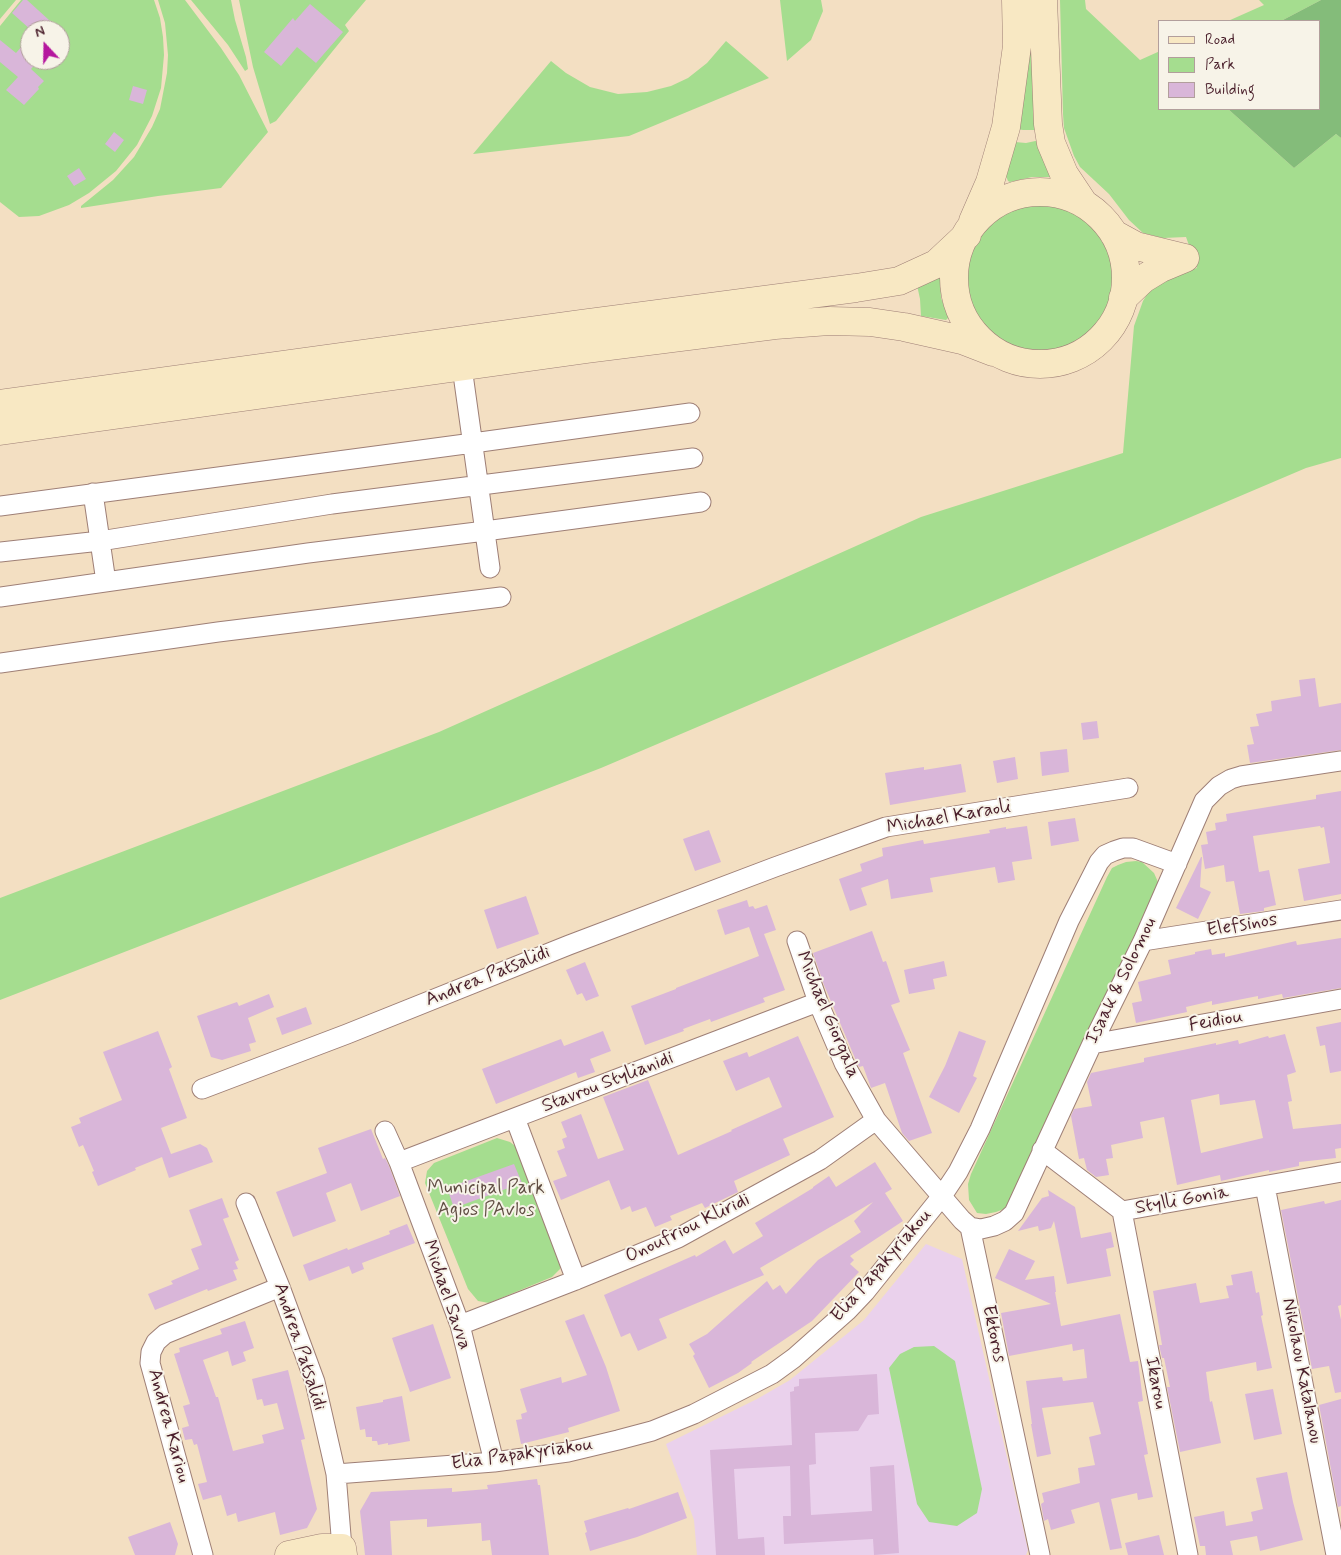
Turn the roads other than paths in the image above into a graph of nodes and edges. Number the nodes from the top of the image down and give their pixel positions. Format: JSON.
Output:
{"nodes":[{"id":1,"x":1016,"y":0,"type":"edge"},
{"id":2,"x":1043,"y":0,"type":"edge"},
{"id":3,"x":1082,"y":201,"type":"junction"},
{"id":4,"x":967,"y":234,"type":"junction"},
{"id":5,"x":1114,"y":234,"type":"junction"},
{"id":6,"x":1123,"y":298,"type":"junction"},
{"id":7,"x":993,"y":352,"type":"junction"},
{"id":8,"x":462,"y":367,"type":"junction"},
{"id":9,"x":0,"y":404,"type":"edge"},
{"id":10,"x":690,"y":413,"type":"dead end"},
{"id":11,"x":0,"y":431,"type":"edge"},
{"id":12,"x":473,"y":443,"type":"junction"},
{"id":13,"x":693,"y":458,"type":"dead end"},
{"id":14,"x":479,"y":486,"type":"junction"},
{"id":15,"x":93,"y":494,"type":"junction"},
{"id":16,"x":702,"y":502,"type":"dead end"},
{"id":17,"x":0,"y":506,"type":"edge"},
{"id":18,"x":485,"y":531,"type":"junction"},
{"id":19,"x":100,"y":541,"type":"junction"},
{"id":20,"x":0,"y":552,"type":"edge"},
{"id":21,"x":490,"y":568,"type":"dead end"},
{"id":22,"x":106,"y":582,"type":"junction"},
{"id":23,"x":0,"y":597,"type":"edge"},
{"id":24,"x":501,"y":597,"type":"dead end"},
{"id":25,"x":0,"y":663,"type":"edge"},
{"id":26,"x":1341,"y":761,"type":"edge"},
{"id":27,"x":1128,"y":788,"type":"dead end"},
{"id":28,"x":1177,"y":864,"type":"junction"},
{"id":29,"x":775,"y":867,"type":"joint"},
{"id":30,"x":1341,"y":910,"type":"edge"},
{"id":31,"x":796,"y":941,"type":"dead end"},
{"id":32,"x":1142,"y":941,"type":"junction"},
{"id":33,"x":1341,"y":999,"type":"edge"},
{"id":34,"x":818,"y":1002,"type":"junction"},
{"id":35,"x":1092,"y":1044,"type":"junction"},
{"id":36,"x":202,"y":1089,"type":"dead end"},
{"id":37,"x":515,"y":1118,"type":"junction"},
{"id":38,"x":876,"y":1120,"type":"junction"},
{"id":39,"x":385,"y":1132,"type":"dead end"},
{"id":40,"x":1042,"y":1150,"type":"junction"},
{"id":41,"x":399,"y":1162,"type":"junction"},
{"id":42,"x":1341,"y":1172,"type":"edge"},
{"id":43,"x":1265,"y":1186,"type":"junction"},
{"id":44,"x":942,"y":1196,"type":"junction"},
{"id":45,"x":246,"y":1203,"type":"dead end"},
{"id":46,"x":1122,"y":1211,"type":"junction"},
{"id":47,"x":970,"y":1227,"type":"junction"},
{"id":48,"x":576,"y":1280,"type":"junction"},
{"id":49,"x":280,"y":1287,"type":"junction"},
{"id":50,"x":460,"y":1326,"type":"junction"},
{"id":51,"x":494,"y":1462,"type":"junction"},
{"id":52,"x":336,"y":1474,"type":"junction"},
{"id":53,"x":342,"y":1551,"type":"edge"},
{"id":54,"x":203,"y":1555,"type":"edge"},
{"id":55,"x":289,"y":1555,"type":"edge"},
{"id":56,"x":1040,"y":1555,"type":"edge"},
{"id":57,"x":1188,"y":1555,"type":"edge"},
{"id":58,"x":1336,"y":1555,"type":"edge"}],
"edges":[{"from":1,"to":4,"type":"street"},
{"from":2,"to":3,"type":"street"},
{"from":3,"to":4,"type":"street"},
{"from":3,"to":5,"type":"street"},
{"from":4,"to":7,"type":"street"},
{"from":4,"to":9,"type":"street"},
{"from":5,"to":6,"type":"street"},
{"from":5,"to":6,"type":"street"},
{"from":6,"to":7,"type":"street"},
{"from":7,"to":8,"type":"street"},
{"from":8,"to":11,"type":"street"},
{"from":8,"to":12,"type":"street"},
{"from":10,"to":12,"type":"street"},
{"from":12,"to":14,"type":"street"},
{"from":12,"to":15,"type":"street"},
{"from":13,"to":14,"type":"street"},
{"from":14,"to":18,"type":"street"},
{"from":14,"to":19,"type":"street"},
{"from":15,"to":17,"type":"street"},
{"from":15,"to":19,"type":"street"},
{"from":16,"to":18,"type":"street"},
{"from":18,"to":21,"type":"street"},
{"from":18,"to":22,"type":"street"},
{"from":19,"to":20,"type":"street"},
{"from":19,"to":22,"type":"street"},
{"from":22,"to":23,"type":"street"},
{"from":24,"to":25,"type":"street"},
{"from":26,"to":28,"type":"street","name":"Isaak & Solomou"},
{"from":27,"to":29,"type":"street","name":"Michael Karaoli"},
{"from":28,"to":32,"type":"street","name":"Isaak & Solomou"},
{"from":28,"to":44,"type":"street","name":"Elia Papakyriakou"},
{"from":29,"to":36,"type":"street","name":"Andrea Patsalidi"},
{"from":30,"to":32,"type":"street","name":"Elefsinos"},
{"from":31,"to":34,"type":"street","name":"Michael Giorgala"},
{"from":32,"to":35,"type":"street","name":"Isaak & Solomou"},
{"from":33,"to":35,"type":"street","name":"Feidiou"},
{"from":34,"to":37,"type":"street","name":"Stavrou Stylianidi"},
{"from":34,"to":38,"type":"street","name":"Michael Giorgala"},
{"from":35,"to":40,"type":"street","name":"Isaak & Solomou"},
{"from":37,"to":41,"type":"street","name":"Stavrou Stylianidi"},
{"from":37,"to":48,"type":"street"},
{"from":38,"to":44,"type":"street","name":"Michael Giorgala"},
{"from":38,"to":48,"type":"street","name":"Onoufriou Kliridi"},
{"from":39,"to":41,"type":"street","name":"Michael Savva"},
{"from":40,"to":46,"type":"street","name":"Stylli Gonia"},
{"from":40,"to":47,"type":"street"},
{"from":41,"to":50,"type":"street","name":"Michael Savva"},
{"from":42,"to":43,"type":"street","name":"Stylli Gonia"},
{"from":43,"to":46,"type":"street","name":"Stylli Gonia"},
{"from":43,"to":58,"type":"street","name":"Nikolaou Katalanou"},
{"from":44,"to":47,"type":"street","name":"Michael Giorgala"},
{"from":44,"to":51,"type":"street","name":"Elia Papakyriakou"},
{"from":45,"to":49,"type":"street","name":"Andrea Patsalidi"},
{"from":46,"to":57,"type":"street","name":"Ikarou"},
{"from":47,"to":56,"type":"street","name":"Ektoros"},
{"from":48,"to":50,"type":"street","name":"Onoufriou Kliridi"},
{"from":49,"to":52,"type":"street","name":"Andrea Patsalidi"},
{"from":49,"to":54,"type":"street","name":"Andrea Kariou"},
{"from":50,"to":51,"type":"street","name":"Michael Savva"},
{"from":51,"to":52,"type":"street","name":"Elia Papakyriakou"},
{"from":52,"to":53,"type":"street","name":"Andrea Patsalidi"},
{"from":53,"to":55,"type":"street"}]}
